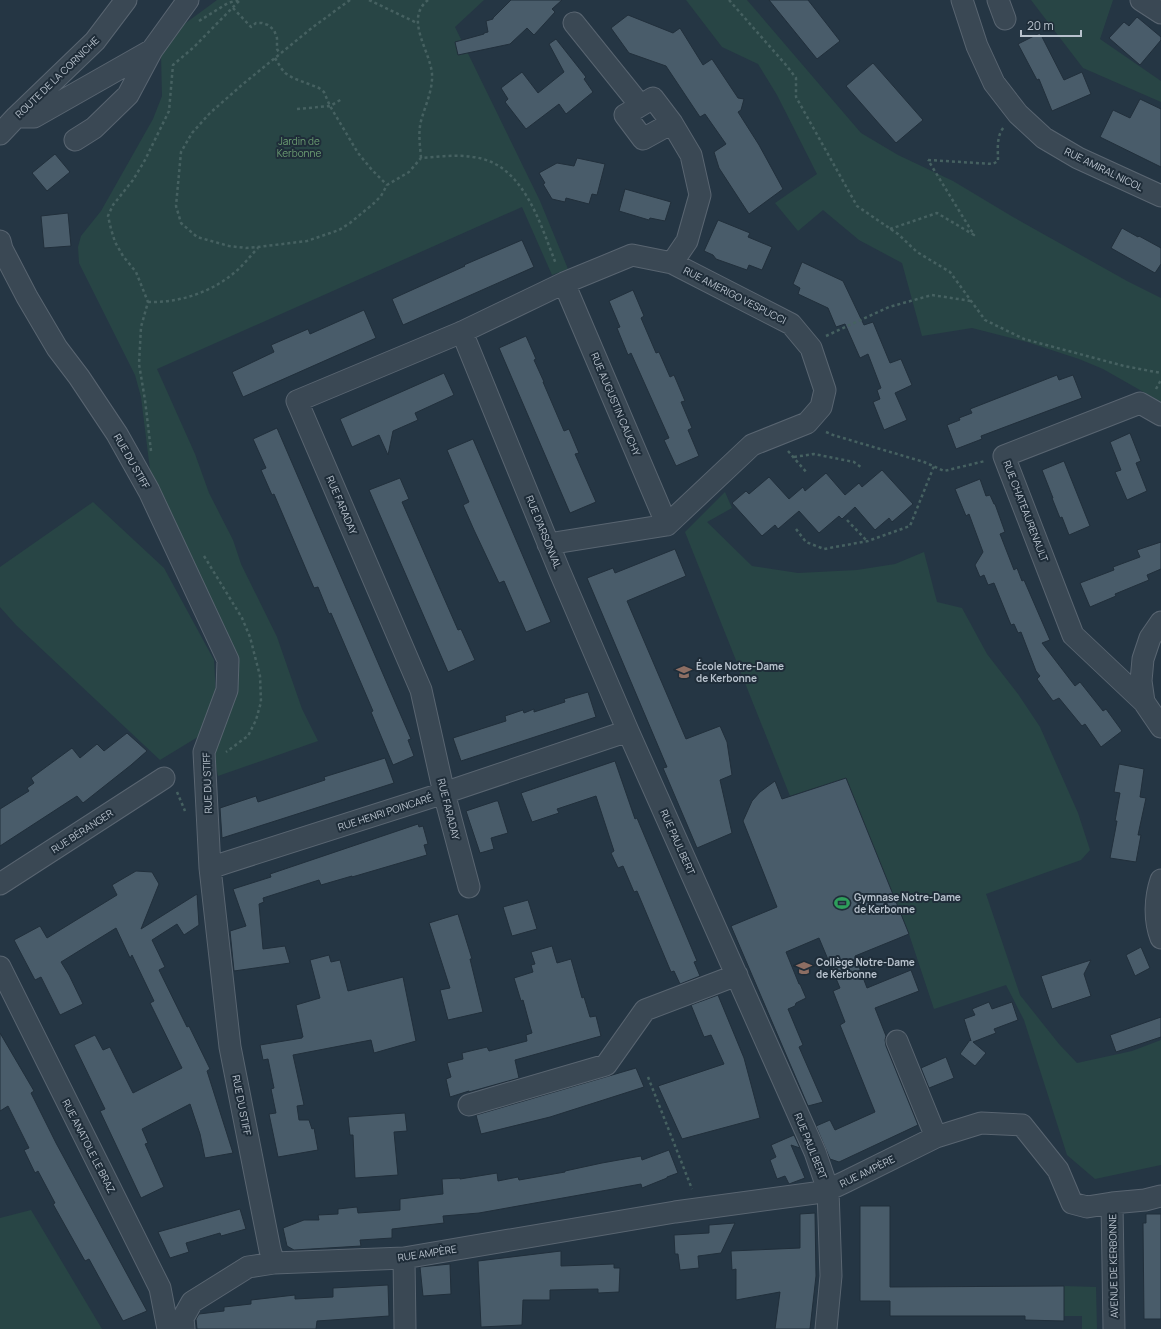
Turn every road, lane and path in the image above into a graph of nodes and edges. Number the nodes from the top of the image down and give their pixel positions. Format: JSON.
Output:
{"nodes":[{"id":1,"x":126,"y":0,"type":"edge"},
{"id":2,"x":188,"y":0,"type":"edge"},
{"id":3,"x":240,"y":0,"type":"edge"},
{"id":4,"x":350,"y":0,"type":"edge"},
{"id":5,"x":369,"y":0,"type":"edge"},
{"id":6,"x":428,"y":0,"type":"edge"},
{"id":7,"x":728,"y":0,"type":"edge"},
{"id":8,"x":962,"y":0,"type":"edge"},
{"id":9,"x":998,"y":0,"type":"edge"},
{"id":10,"x":1141,"y":0,"type":"edge"},
{"id":11,"x":233,"y":8,"type":"junction"},
{"id":12,"x":1161,"y":13,"type":"edge"},
{"id":13,"x":1005,"y":19,"type":"dead end"},
{"id":14,"x":417,"y":23,"type":"junction"},
{"id":15,"x":574,"y":23,"type":"dead end"},
{"id":16,"x":152,"y":50,"type":"junction"},
{"id":17,"x":280,"y":54,"type":"junction"},
{"id":18,"x":275,"y":58,"type":"junction"},
{"id":19,"x":342,"y":99,"type":"dead end"},
{"id":20,"x":640,"y":105,"type":"junction"},
{"id":21,"x":330,"y":106,"type":"junction"},
{"id":22,"x":297,"y":109,"type":"dead end"},
{"id":23,"x":16,"y":117,"type":"junction"},
{"id":24,"x":672,"y":122,"type":"junction"},
{"id":25,"x":1002,"y":129,"type":"dead end"},
{"id":26,"x":0,"y":134,"type":"edge"},
{"id":27,"x":75,"y":140,"type":"dead end"},
{"id":28,"x":421,"y":158,"type":"junction"},
{"id":29,"x":388,"y":185,"type":"junction"},
{"id":30,"x":1161,"y":196,"type":"edge"},
{"id":31,"x":890,"y":228,"type":"junction"},
{"id":32,"x":0,"y":241,"type":"edge"},
{"id":33,"x":258,"y":247,"type":"junction"},
{"id":34,"x":672,"y":263,"type":"junction"},
{"id":35,"x":564,"y":283,"type":"junction"},
{"id":36,"x":971,"y":301,"type":"junction"},
{"id":37,"x":148,"y":302,"type":"junction"},
{"id":38,"x":462,"y":332,"type":"junction"},
{"id":39,"x":808,"y":344,"type":"junction"},
{"id":40,"x":1161,"y":373,"type":"edge"},
{"id":41,"x":1161,"y":415,"type":"edge"},
{"id":42,"x":807,"y":423,"type":"junction"},
{"id":43,"x":774,"y":436,"type":"junction"},
{"id":44,"x":151,"y":451,"type":"dead end"},
{"id":45,"x":1004,"y":456,"type":"junction"},
{"id":46,"x":794,"y":458,"type":"junction"},
{"id":47,"x":934,"y":466,"type":"junction"},
{"id":48,"x":862,"y":468,"type":"dead end"},
{"id":49,"x":807,"y":473,"type":"dead end"},
{"id":50,"x":847,"y":520,"type":"dead end"},
{"id":51,"x":668,"y":525,"type":"junction"},
{"id":52,"x":796,"y":529,"type":"dead end"},
{"id":53,"x":868,"y":541,"type":"junction"},
{"id":54,"x":548,"y":544,"type":"junction"},
{"id":55,"x":1161,"y":622,"type":"edge"},
{"id":56,"x":1144,"y":702,"type":"junction"},
{"id":57,"x":1161,"y":727,"type":"edge"},
{"id":58,"x":628,"y":731,"type":"junction"},
{"id":59,"x":164,"y":778,"type":"dead end"},
{"id":60,"x":444,"y":793,"type":"junction"},
{"id":61,"x":210,"y":868,"type":"junction"},
{"id":62,"x":1161,"y":880,"type":"edge"},
{"id":63,"x":0,"y":884,"type":"edge"},
{"id":64,"x":468,"y":887,"type":"dead end"},
{"id":65,"x":1161,"y":938,"type":"edge"},
{"id":66,"x":0,"y":967,"type":"edge"},
{"id":67,"x":737,"y":975,"type":"junction"},
{"id":68,"x":897,"y":1040,"type":"dead end"},
{"id":69,"x":648,"y":1077,"type":"dead end"},
{"id":70,"x":469,"y":1104,"type":"dead end"},
{"id":71,"x":936,"y":1137,"type":"junction"},
{"id":72,"x":828,"y":1190,"type":"junction"},
{"id":73,"x":1161,"y":1196,"type":"edge"},
{"id":74,"x":1112,"y":1203,"type":"junction"},
{"id":75,"x":699,"y":1208,"type":"junction"},
{"id":76,"x":404,"y":1258,"type":"junction"},
{"id":77,"x":274,"y":1263,"type":"junction"},
{"id":78,"x":168,"y":1329,"type":"edge"},
{"id":79,"x":184,"y":1329,"type":"edge"},
{"id":80,"x":405,"y":1329,"type":"edge"},
{"id":81,"x":826,"y":1329,"type":"edge"},
{"id":82,"x":1114,"y":1329,"type":"edge"}],
"edges":[{"from":1,"to":23,"type":"street","name":"ROUTE DE LA CORNICHE"},
{"from":2,"to":16,"type":"street"},
{"from":3,"to":11,"type":"path"},
{"from":4,"to":17,"type":"path"},
{"from":5,"to":14,"type":"path"},
{"from":6,"to":14,"type":"path"},
{"from":7,"to":31,"type":"path"},
{"from":8,"to":30,"type":"street","name":"RUE AMIRAL NICOL"},
{"from":9,"to":13,"type":"street"},
{"from":10,"to":12,"type":"street"},
{"from":11,"to":17,"type":"path"},
{"from":11,"to":37,"type":"path"},
{"from":14,"to":28,"type":"path"},
{"from":15,"to":20,"type":"street"},
{"from":16,"to":23,"type":"street"},
{"from":16,"to":27,"type":"street"},
{"from":17,"to":18,"type":"path"},
{"from":18,"to":21,"type":"path"},
{"from":18,"to":33,"type":"path"},
{"from":19,"to":21,"type":"path"},
{"from":20,"to":24,"type":"street"},
{"from":20,"to":24,"type":"street"},
{"from":21,"to":22,"type":"path"},
{"from":21,"to":29,"type":"path"},
{"from":23,"to":26,"type":"street","name":"ROUTE DE LA CORNICHE"},
{"from":24,"to":34,"type":"street"},
{"from":25,"to":31,"type":"path"},
{"from":28,"to":29,"type":"path"},
{"from":28,"to":35,"type":"path"},
{"from":29,"to":33,"type":"path"},
{"from":31,"to":36,"type":"path"},
{"from":32,"to":61,"type":"street","name":"RUE DU STIFF"},
{"from":33,"to":37,"type":"path"},
{"from":34,"to":35,"type":"street","name":"RUE AMERIGO VESPUCCI"},
{"from":34,"to":39,"type":"street","name":"RUE AMERIGO VESPUCCI"},
{"from":35,"to":38,"type":"street","name":"RUE FARADAY"},
{"from":35,"to":51,"type":"street","name":"RUE AUGUSTIN CAUCHY"},
{"from":36,"to":39,"type":"path"},
{"from":36,"to":40,"type":"path"},
{"from":37,"to":44,"type":"path"},
{"from":38,"to":54,"type":"street","name":"RUE D'ARSONVAL"},
{"from":38,"to":60,"type":"street","name":"RUE FARADAY"},
{"from":39,"to":42,"type":"street","name":"RUE AMERIGO VESPUCCI"},
{"from":41,"to":45,"type":"street","name":"RUE CHATEAURENAULT"},
{"from":42,"to":43,"type":"street","name":"RUE AMERIGO VESPUCCI"},
{"from":42,"to":47,"type":"path"},
{"from":43,"to":46,"type":"path"},
{"from":43,"to":51,"type":"street","name":"RUE AMERIGO VESPUCCI"},
{"from":45,"to":47,"type":"path"},
{"from":45,"to":56,"type":"street","name":"RUE CHATEAURENAULT"},
{"from":46,"to":48,"type":"path"},
{"from":46,"to":49,"type":"path"},
{"from":47,"to":53,"type":"path"},
{"from":50,"to":53,"type":"path"},
{"from":51,"to":54,"type":"street"},
{"from":52,"to":53,"type":"path"},
{"from":54,"to":58,"type":"street","name":"RUE D'ARSONVAL"},
{"from":55,"to":56,"type":"street"},
{"from":56,"to":57,"type":"street"},
{"from":58,"to":60,"type":"street","name":"RUE HENRI POINCARÉ"},
{"from":58,"to":67,"type":"street","name":"RUE PAUL BERT"},
{"from":59,"to":63,"type":"street","name":"RUE BÉRANGER"},
{"from":60,"to":61,"type":"street","name":"RUE HENRI POINCARÉ"},
{"from":60,"to":64,"type":"street","name":"RUE FARADAY"},
{"from":61,"to":77,"type":"street","name":"RUE DU STIFF"},
{"from":62,"to":65,"type":"street"},
{"from":66,"to":78,"type":"street","name":"RUE ANATOLE LE BRAZ"},
{"from":67,"to":70,"type":"street"},
{"from":67,"to":72,"type":"street","name":"RUE PAUL BERT"},
{"from":68,"to":71,"type":"street"},
{"from":69,"to":75,"type":"path"},
{"from":71,"to":72,"type":"street","name":"RUE AMPÈRE"},
{"from":71,"to":74,"type":"street","name":"RUE AMPÈRE"},
{"from":72,"to":75,"type":"street","name":"RUE AMPÈRE"},
{"from":72,"to":81,"type":"street","name":"RUE PAUL BERT"},
{"from":73,"to":74,"type":"street","name":"RUE AMPÈRE"},
{"from":74,"to":82,"type":"street","name":"AVENUE DE KERBONNE"},
{"from":75,"to":76,"type":"street","name":"RUE AMPÈRE"},
{"from":76,"to":77,"type":"street","name":"RUE AMPÈRE"},
{"from":76,"to":80,"type":"street"},
{"from":77,"to":79,"type":"street","name":"RUE AMPÈRE"}]}
